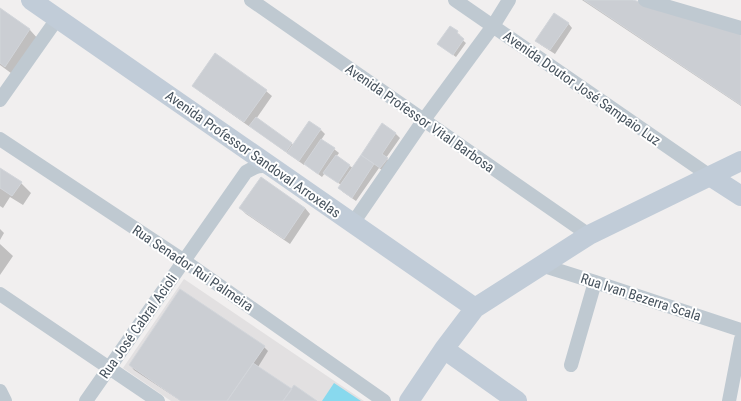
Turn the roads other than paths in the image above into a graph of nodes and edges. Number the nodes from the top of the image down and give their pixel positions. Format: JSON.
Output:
{"nodes":[{"id":1,"x":31,"y":0,"type":"edge"},
{"id":2,"x":251,"y":0,"type":"edge"},
{"id":3,"x":455,"y":0,"type":"edge"},
{"id":4,"x":509,"y":0,"type":"edge"},
{"id":5,"x":645,"y":0,"type":"edge"},
{"id":6,"x":57,"y":19,"type":"junction"},
{"id":7,"x":492,"y":26,"type":"junction"},
{"id":8,"x":741,"y":28,"type":"edge"},
{"id":9,"x":0,"y":100,"type":"edge"},
{"id":10,"x":423,"y":121,"type":"junction"},
{"id":11,"x":0,"y":139,"type":"edge"},
{"id":12,"x":239,"y":144,"type":"junction"},
{"id":13,"x":741,"y":162,"type":"edge"},
{"id":14,"x":272,"y":166,"type":"junction"},
{"id":15,"x":246,"y":172,"type":"junction"},
{"id":16,"x":710,"y":176,"type":"junction"},
{"id":17,"x":741,"y":196,"type":"edge"},
{"id":18,"x":353,"y":223,"type":"junction"},
{"id":19,"x":589,"y":235,"type":"junction"},
{"id":20,"x":183,"y":260,"type":"junction"},
{"id":21,"x":541,"y":266,"type":"junction"},
{"id":22,"x":596,"y":282,"type":"junction"},
{"id":23,"x":0,"y":294,"type":"edge"},
{"id":24,"x":475,"y":308,"type":"junction"},
{"id":25,"x":741,"y":330,"type":"edge"},
{"id":26,"x":741,"y":339,"type":"edge"},
{"id":27,"x":444,"y":349,"type":"junction"},
{"id":28,"x":570,"y":365,"type":"dead end"},
{"id":29,"x":109,"y":367,"type":"junction"},
{"id":30,"x":0,"y":391,"type":"edge"},
{"id":31,"x":5,"y":401,"type":"edge"},
{"id":32,"x":86,"y":401,"type":"edge"},
{"id":33,"x":158,"y":401,"type":"edge"},
{"id":34,"x":384,"y":401,"type":"edge"},
{"id":35,"x":409,"y":401,"type":"edge"},
{"id":36,"x":517,"y":401,"type":"edge"},
{"id":37,"x":729,"y":401,"type":"edge"}],
"edges":[{"from":1,"to":6,"type":"street","name":"Avenida Professor Sandoval Arroxelas"},
{"from":2,"to":10,"type":"street","name":"Avenida Professor Vital Barbosa"},
{"from":3,"to":7,"type":"street","name":"Avenida Doutor José Sampaio Luz"},
{"from":4,"to":7,"type":"street"},
{"from":5,"to":8,"type":"street"},
{"from":6,"to":9,"type":"street"},
{"from":6,"to":12,"type":"street","name":"Avenida Professor Sandoval Arroxelas"},
{"from":7,"to":10,"type":"street"},
{"from":7,"to":16,"type":"street","name":"Avenida Doutor José Sampaio Luz"},
{"from":10,"to":18,"type":"street"},
{"from":10,"to":19,"type":"street","name":"Avenida Professor Vital Barbosa"},
{"from":11,"to":20,"type":"street","name":"Rua Senador Rui Palmeira"},
{"from":12,"to":14,"type":"street","name":"Avenida Professor Sandoval Arroxelas"},
{"from":12,"to":15,"type":"street"},
{"from":13,"to":16,"type":"street"},
{"from":14,"to":15,"type":"street"},
{"from":14,"to":18,"type":"street","name":"Avenida Professor Sandoval Arroxelas"},
{"from":15,"to":20,"type":"street","name":"Rua José Cabral Acioli"},
{"from":16,"to":17,"type":"street"},
{"from":16,"to":19,"type":"street"},
{"from":18,"to":24,"type":"street","name":"Avenida Professor Sandoval Arroxelas"},
{"from":19,"to":21,"type":"street"},
{"from":20,"to":29,"type":"street","name":"Rua José Cabral Acioli"},
{"from":20,"to":34,"type":"street","name":"Rua Senador Rui Palmeira"},
{"from":21,"to":22,"type":"street","name":"Rua Ivan Bezerra Scala"},
{"from":21,"to":24,"type":"street"},
{"from":22,"to":25,"type":"street","name":"Rua Ivan Bezerra Scala"},
{"from":22,"to":28,"type":"street"},
{"from":23,"to":29,"type":"street"},
{"from":24,"to":27,"type":"street"},
{"from":26,"to":37,"type":"street"},
{"from":27,"to":35,"type":"street"},
{"from":27,"to":36,"type":"street"},
{"from":29,"to":32,"type":"street","name":"Rua José Cabral Acioli"},
{"from":29,"to":33,"type":"street"},
{"from":30,"to":31,"type":"street"}]}
